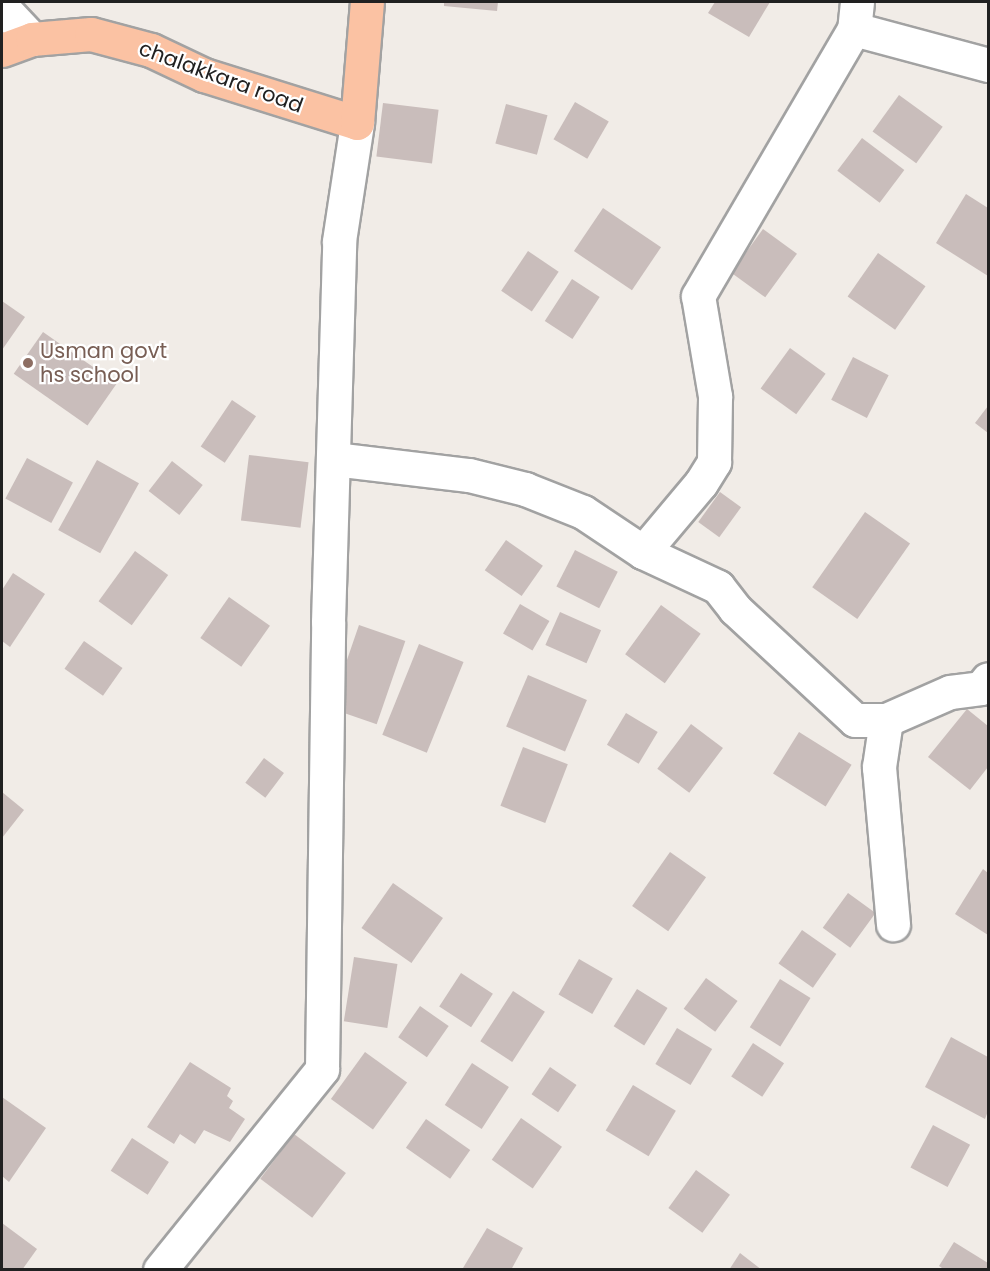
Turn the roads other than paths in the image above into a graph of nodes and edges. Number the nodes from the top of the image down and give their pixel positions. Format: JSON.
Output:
{"nodes":[{"id":1,"x":368,"y":2,"type":"edge"},
{"id":2,"x":2,"y":8,"type":"edge"},
{"id":3,"x":855,"y":15,"type":"edge"},
{"id":4,"x":32,"y":39,"type":"junction"},
{"id":5,"x":2,"y":50,"type":"edge"},
{"id":6,"x":988,"y":65,"type":"edge"},
{"id":7,"x":357,"y":123,"type":"junction"},
{"id":8,"x":334,"y":459,"type":"junction"},
{"id":9,"x":643,"y":552,"type":"junction"},
{"id":10,"x":986,"y":686,"type":"edge"},
{"id":11,"x":886,"y":720,"type":"junction"},
{"id":12,"x":892,"y":924,"type":"dead end"},
{"id":13,"x":160,"y":1269,"type":"edge"}],
"edges":[{"from":1,"to":7,"type":"main road"},
{"from":2,"to":4,"type":"street"},
{"from":3,"to":6,"type":"street"},
{"from":3,"to":9,"type":"street"},
{"from":4,"to":5,"type":"main road","name":"chalakkara road"},
{"from":4,"to":7,"type":"main road","name":"chalakkara road"},
{"from":7,"to":8,"type":"street"},
{"from":8,"to":9,"type":"street"},
{"from":8,"to":13,"type":"street"},
{"from":9,"to":11,"type":"street"},
{"from":10,"to":11,"type":"street"},
{"from":11,"to":12,"type":"street"}]}
